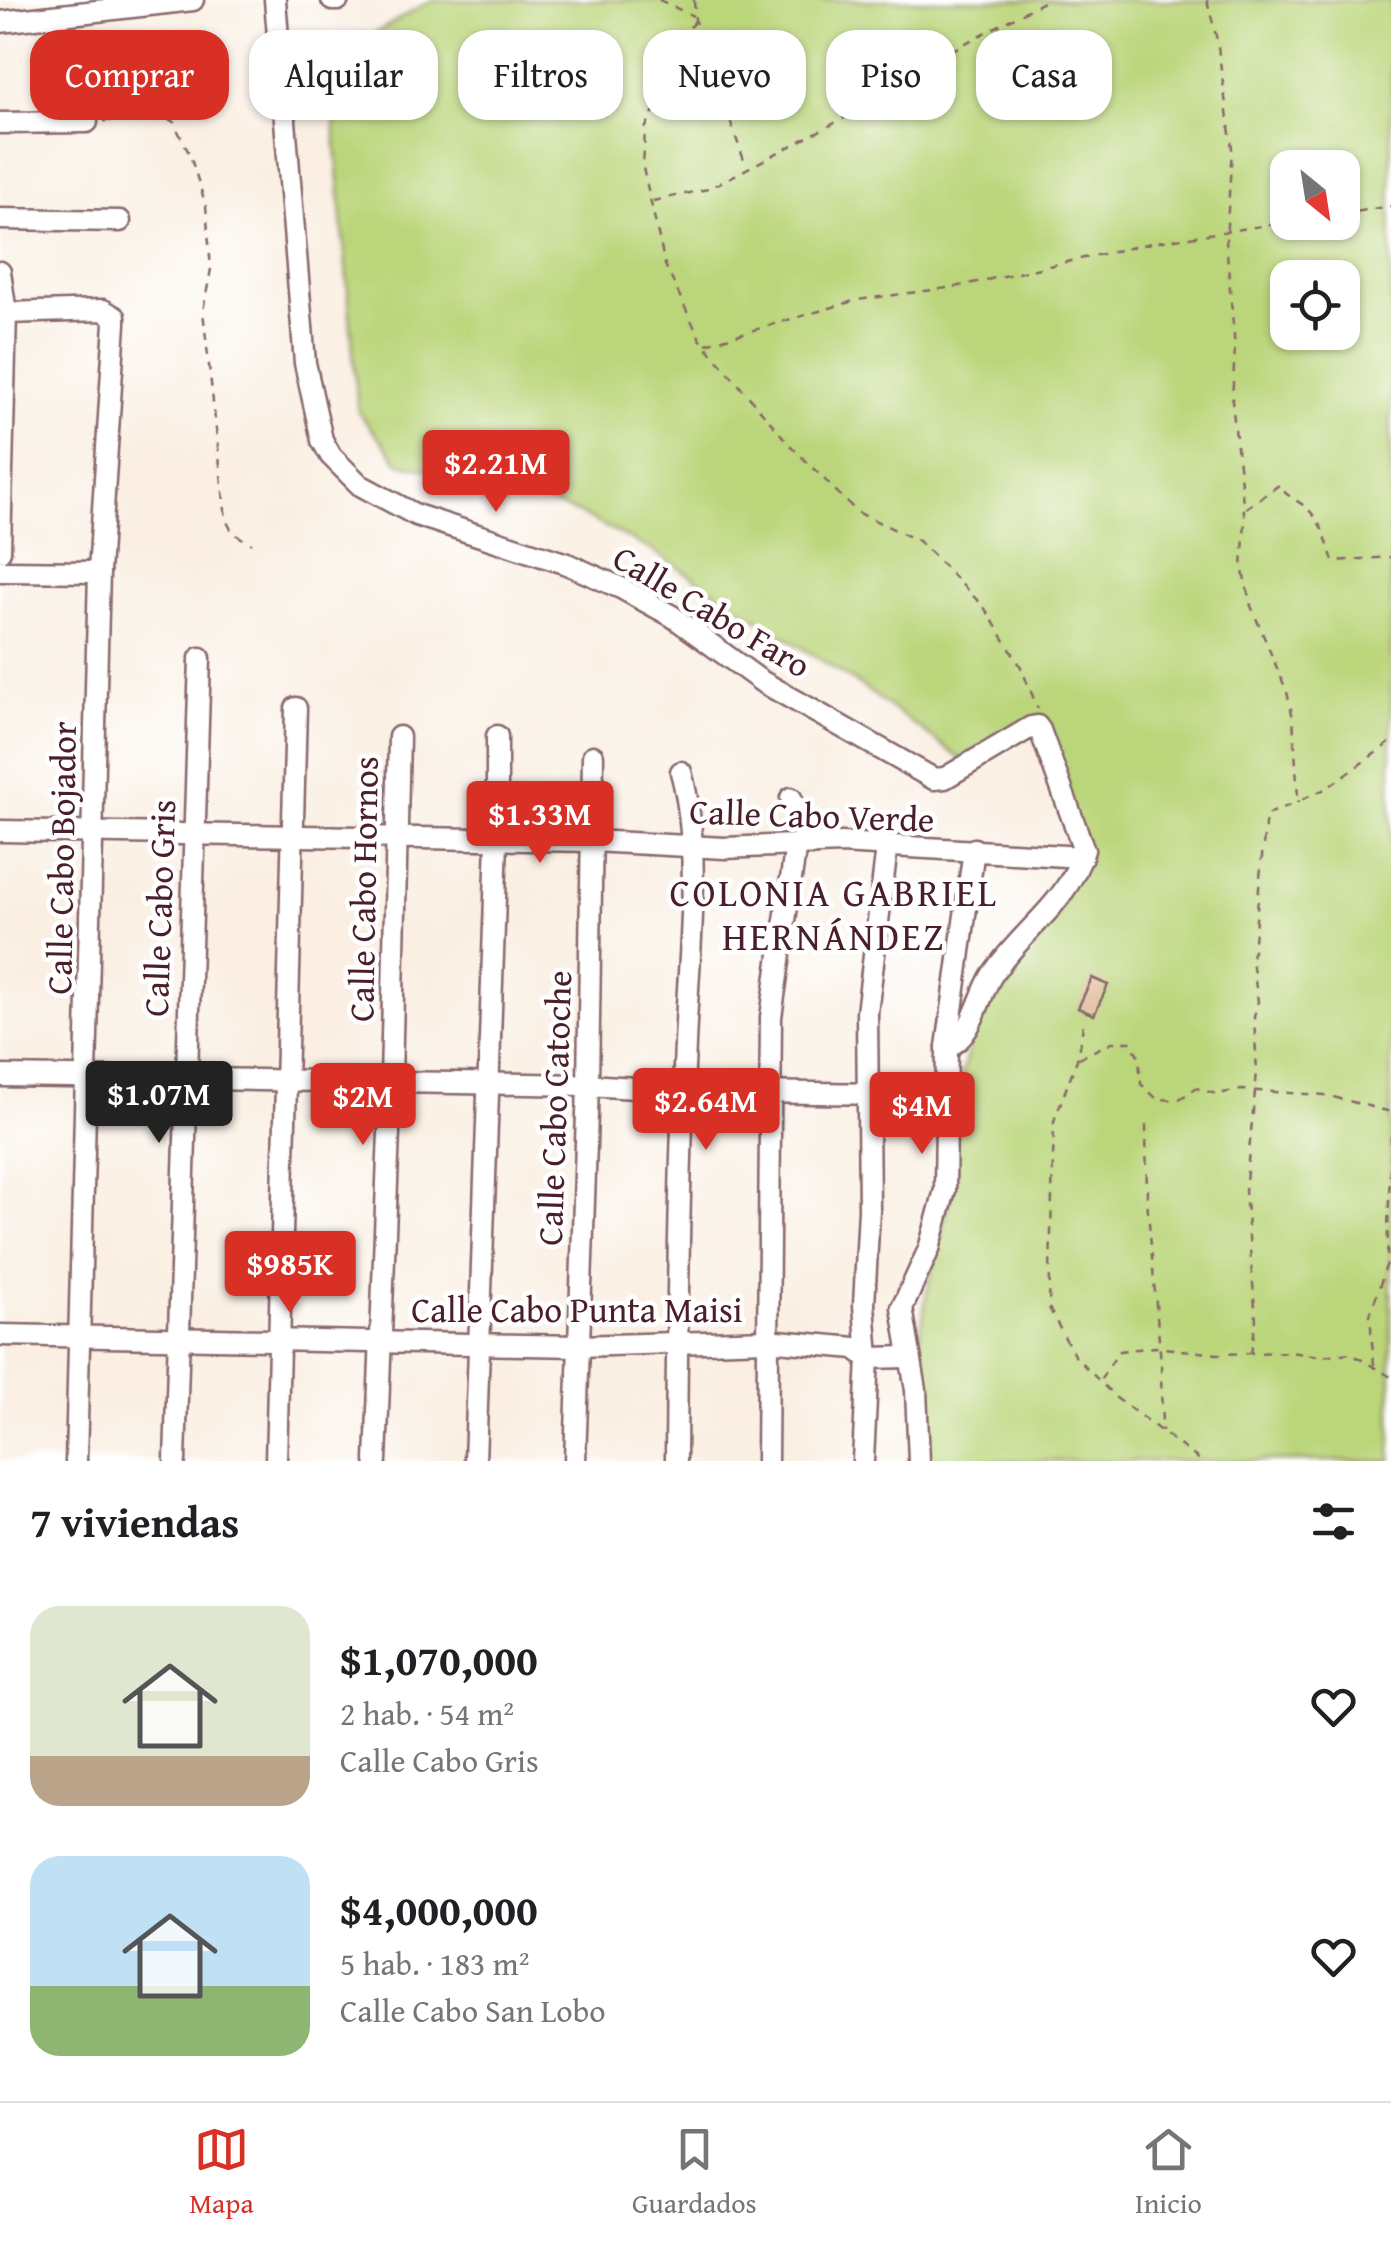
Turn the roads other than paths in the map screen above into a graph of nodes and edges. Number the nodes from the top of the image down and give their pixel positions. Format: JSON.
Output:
{"nodes":[{"id":1,"x":193,"y":0,"type":"edge"},
{"id":2,"x":275,"y":0,"type":"edge"},
{"id":3,"x":0,"y":22,"type":"edge"},
{"id":4,"x":0,"y":122,"type":"edge"},
{"id":5,"x":87,"y":122,"type":"road end"},
{"id":6,"x":0,"y":219,"type":"edge"},
{"id":7,"x":120,"y":221,"type":"dead end"},
{"id":8,"x":0,"y":272,"type":"edge"},
{"id":9,"x":6,"y":313,"type":"junction"},
{"id":10,"x":0,"y":551,"type":"edge"},
{"id":11,"x":0,"y":571,"type":"edge"},
{"id":12,"x":99,"y":572,"type":"junction"},
{"id":13,"x":200,"y":658,"type":"dead end"},
{"id":14,"x":296,"y":708,"type":"dead end"},
{"id":15,"x":497,"y":736,"type":"dead end"},
{"id":16,"x":399,"y":737,"type":"dead end"},
{"id":17,"x":593,"y":756,"type":"dead end"},
{"id":18,"x":681,"y":772,"type":"dead end"},
{"id":19,"x":791,"y":798,"type":"dead end"},
{"id":20,"x":0,"y":831,"type":"edge"},
{"id":21,"x":94,"y":833,"type":"junction"},
{"id":22,"x":195,"y":834,"type":"junction"},
{"id":23,"x":292,"y":836,"type":"junction"},
{"id":24,"x":399,"y":837,"type":"junction"},
{"id":25,"x":497,"y":841,"type":"junction"},
{"id":26,"x":592,"y":841,"type":"junction"},
{"id":27,"x":692,"y":844,"type":"junction"},
{"id":28,"x":804,"y":844,"type":"junction"},
{"id":29,"x":887,"y":847,"type":"junction"},
{"id":30,"x":974,"y":849,"type":"junction"},
{"id":31,"x":1082,"y":858,"type":"junction"},
{"id":32,"x":952,"y":1045,"type":"junction"},
{"id":33,"x":0,"y":1076,"type":"edge"},
{"id":34,"x":88,"y":1079,"type":"junction"},
{"id":35,"x":186,"y":1079,"type":"junction"},
{"id":36,"x":288,"y":1081,"type":"junction"},
{"id":37,"x":391,"y":1082,"type":"junction"},
{"id":38,"x":488,"y":1084,"type":"junction"},
{"id":39,"x":588,"y":1085,"type":"junction"},
{"id":40,"x":683,"y":1091,"type":"junction"},
{"id":41,"x":770,"y":1093,"type":"junction"},
{"id":42,"x":866,"y":1095,"type":"junction"},
{"id":43,"x":946,"y":1095,"type":"junction"},
{"id":44,"x":0,"y":1335,"type":"edge"},
{"id":45,"x":80,"y":1336,"type":"junction"},
{"id":46,"x":178,"y":1337,"type":"junction"},
{"id":47,"x":767,"y":1340,"type":"junction"},
{"id":48,"x":280,"y":1341,"type":"junction"},
{"id":49,"x":381,"y":1342,"type":"junction"},
{"id":50,"x":480,"y":1342,"type":"junction"},
{"id":51,"x":677,"y":1342,"type":"junction"},
{"id":52,"x":579,"y":1346,"type":"junction"},
{"id":53,"x":910,"y":1357,"type":"junction"},
{"id":54,"x":868,"y":1358,"type":"junction"},
{"id":55,"x":76,"y":1461,"type":"edge"},
{"id":56,"x":175,"y":1461,"type":"edge"},
{"id":57,"x":276,"y":1461,"type":"edge"},
{"id":58,"x":376,"y":1461,"type":"edge"},
{"id":59,"x":475,"y":1461,"type":"edge"},
{"id":60,"x":575,"y":1461,"type":"edge"},
{"id":61,"x":676,"y":1461,"type":"edge"},
{"id":62,"x":767,"y":1461,"type":"edge"},
{"id":63,"x":864,"y":1461,"type":"edge"},
{"id":64,"x":919,"y":1461,"type":"edge"}],
"edges":[{"from":1,"to":3,"type":"street"},
{"from":2,"to":31,"type":"street","name":"Calle Cabo Faro"},
{"from":4,"to":5,"type":"street"},
{"from":6,"to":7,"type":"street"},
{"from":8,"to":9,"type":"street"},
{"from":9,"to":10,"type":"street"},
{"from":9,"to":12,"type":"street","name":"Calle Cabo Bojador"},
{"from":11,"to":12,"type":"street"},
{"from":12,"to":21,"type":"street","name":"Calle Cabo Bojador"},
{"from":13,"to":22,"type":"street","name":"Calle Cabo Gris"},
{"from":14,"to":23,"type":"street"},
{"from":15,"to":25,"type":"street"},
{"from":16,"to":24,"type":"street","name":"Calle Cabo Hornos"},
{"from":17,"to":26,"type":"street","name":"Calle Cabo Catoche"},
{"from":18,"to":27,"type":"street"},
{"from":19,"to":28,"type":"street"},
{"from":20,"to":21,"type":"street","name":"Calle Cabo Verde"},
{"from":21,"to":22,"type":"street","name":"Calle Cabo Verde"},
{"from":21,"to":34,"type":"street","name":"Calle Cabo Bojador"},
{"from":22,"to":23,"type":"street","name":"Calle Cabo Verde"},
{"from":22,"to":35,"type":"street","name":"Calle Cabo Gris"},
{"from":23,"to":24,"type":"street","name":"Calle Cabo Verde"},
{"from":23,"to":36,"type":"street"},
{"from":24,"to":25,"type":"street","name":"Calle Cabo Verde"},
{"from":24,"to":37,"type":"street","name":"Calle Cabo Hornos"},
{"from":25,"to":26,"type":"street","name":"Calle Cabo Verde"},
{"from":25,"to":38,"type":"street"},
{"from":26,"to":27,"type":"street","name":"Calle Cabo Verde"},
{"from":26,"to":39,"type":"street","name":"Calle Cabo Catoche"},
{"from":27,"to":28,"type":"street","name":"Calle Cabo Verde"},
{"from":27,"to":40,"type":"street"},
{"from":28,"to":29,"type":"street","name":"Calle Cabo Verde"},
{"from":28,"to":41,"type":"street"},
{"from":29,"to":30,"type":"street","name":"Calle Cabo Verde"},
{"from":29,"to":42,"type":"street"},
{"from":30,"to":31,"type":"street","name":"Calle Cabo Verde"},
{"from":30,"to":32,"type":"street"},
{"from":31,"to":32,"type":"street"},
{"from":32,"to":43,"type":"street"},
{"from":33,"to":34,"type":"street"},
{"from":34,"to":35,"type":"street"},
{"from":34,"to":45,"type":"street","name":"Calle Cabo Bojador"},
{"from":35,"to":36,"type":"street"},
{"from":35,"to":46,"type":"street","name":"Calle Cabo Gris"},
{"from":36,"to":37,"type":"street"},
{"from":36,"to":48,"type":"street"},
{"from":37,"to":38,"type":"street"},
{"from":37,"to":49,"type":"street","name":"Calle Cabo Hornos"},
{"from":38,"to":39,"type":"street"},
{"from":38,"to":50,"type":"street"},
{"from":39,"to":40,"type":"street"},
{"from":39,"to":52,"type":"street","name":"Calle Cabo Catoche"},
{"from":40,"to":41,"type":"street"},
{"from":40,"to":51,"type":"street"},
{"from":41,"to":42,"type":"street"},
{"from":41,"to":47,"type":"street"},
{"from":42,"to":43,"type":"street"},
{"from":42,"to":54,"type":"street"},
{"from":43,"to":53,"type":"street"},
{"from":44,"to":45,"type":"street","name":"Calle Cabo Punta Maisi"},
{"from":45,"to":46,"type":"street","name":"Calle Cabo Punta Maisi"},
{"from":45,"to":55,"type":"street","name":"Calle Cabo Bojador"},
{"from":46,"to":48,"type":"street","name":"Calle Cabo Punta Maisi"},
{"from":46,"to":56,"type":"street","name":"Calle Cabo Gris"},
{"from":47,"to":51,"type":"street","name":"Calle Cabo Punta Maisi"},
{"from":47,"to":54,"type":"street","name":"Calle Cabo Punta Maisi"},
{"from":47,"to":62,"type":"street"},
{"from":48,"to":49,"type":"street","name":"Calle Cabo Punta Maisi"},
{"from":48,"to":57,"type":"street"},
{"from":49,"to":50,"type":"street","name":"Calle Cabo Punta Maisi"},
{"from":49,"to":58,"type":"street","name":"Calle Cabo Hornos"},
{"from":50,"to":52,"type":"street","name":"Calle Cabo Punta Maisi"},
{"from":50,"to":59,"type":"street"},
{"from":51,"to":52,"type":"street","name":"Calle Cabo Punta Maisi"},
{"from":51,"to":61,"type":"street"},
{"from":52,"to":60,"type":"street","name":"Calle Cabo Catoche"},
{"from":53,"to":54,"type":"street","name":"Calle Cabo Punta Maisi"},
{"from":53,"to":64,"type":"street"},
{"from":54,"to":63,"type":"street"}]}
